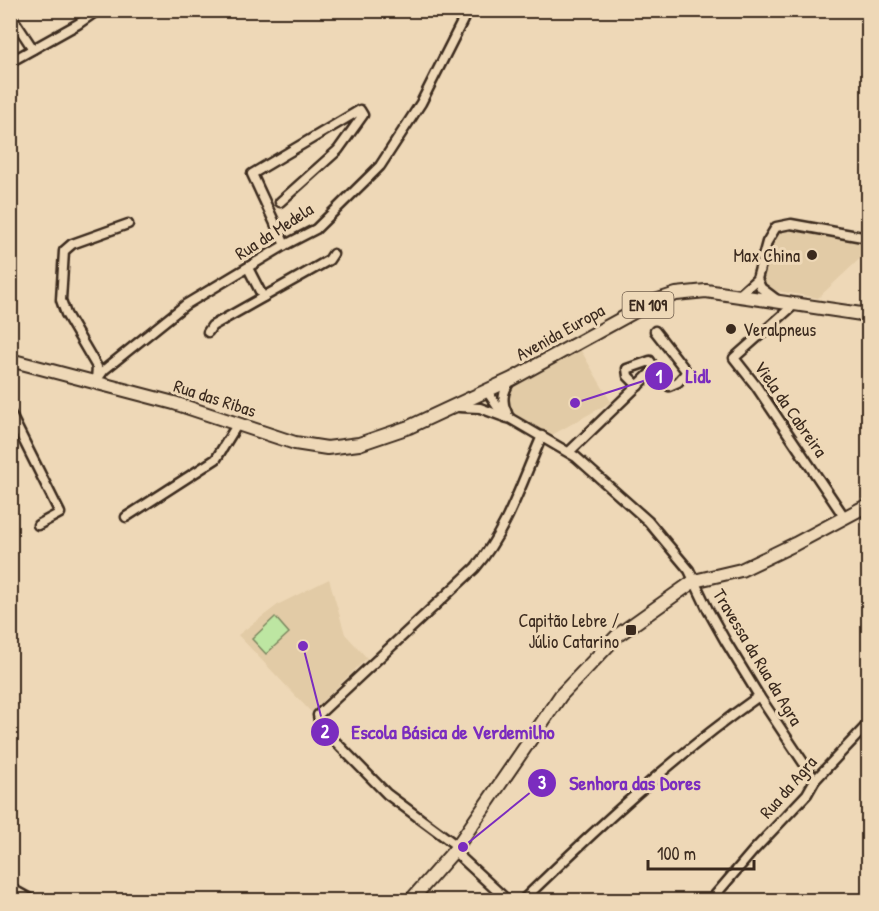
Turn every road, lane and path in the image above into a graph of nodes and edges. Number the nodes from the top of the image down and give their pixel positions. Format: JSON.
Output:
{"nodes":[{"id":1,"x":98,"y":10,"type":"edge"},
{"id":2,"x":468,"y":10,"type":"edge"},
{"id":3,"x":10,"y":14,"type":"edge"},
{"id":4,"x":33,"y":50,"type":"junction"},
{"id":5,"x":10,"y":62,"type":"edge"},
{"id":6,"x":334,"y":126,"type":"junction"},
{"id":7,"x":347,"y":138,"type":"junction"},
{"id":8,"x":280,"y":202,"type":"dead end"},
{"id":9,"x":128,"y":224,"type":"dead end"},
{"id":10,"x":868,"y":238,"type":"edge"},
{"id":11,"x":285,"y":244,"type":"junction"},
{"id":12,"x":333,"y":254,"type":"dead end"},
{"id":13,"x":248,"y":268,"type":"junction"},
{"id":14,"x":757,"y":279,"type":"junction"},
{"id":15,"x":738,"y":296,"type":"junction"},
{"id":16,"x":263,"y":297,"type":"junction"},
{"id":17,"x":780,"y":302,"type":"junction"},
{"id":18,"x":795,"y":304,"type":"junction"},
{"id":19,"x":868,"y":315,"type":"edge"},
{"id":20,"x":655,"y":331,"type":"dead end"},
{"id":21,"x":207,"y":332,"type":"dead end"},
{"id":22,"x":10,"y":360,"type":"edge"},
{"id":23,"x":654,"y":369,"type":"junction"},
{"id":24,"x":512,"y":379,"type":"junction"},
{"id":25,"x":96,"y":381,"type":"junction"},
{"id":26,"x":638,"y":386,"type":"junction"},
{"id":27,"x":487,"y":391,"type":"junction"},
{"id":28,"x":449,"y":408,"type":"junction"},
{"id":29,"x":491,"y":411,"type":"junction"},
{"id":30,"x":10,"y":413,"type":"edge"},
{"id":31,"x":511,"y":419,"type":"junction"},
{"id":32,"x":237,"y":425,"type":"junction"},
{"id":33,"x":542,"y":436,"type":"junction"},
{"id":34,"x":569,"y":452,"type":"junction"},
{"id":35,"x":868,"y":505,"type":"edge"},
{"id":36,"x":126,"y":517,"type":"dead end"},
{"id":37,"x":845,"y":518,"type":"junction"},
{"id":38,"x":38,"y":525,"type":"dead end"},
{"id":39,"x":694,"y":581,"type":"junction"},
{"id":40,"x":759,"y":696,"type":"junction"},
{"id":41,"x":868,"y":724,"type":"edge"},
{"id":42,"x":815,"y":780,"type":"junction"},
{"id":43,"x":455,"y":849,"type":"junction"},
{"id":44,"x":10,"y":888,"type":"edge"},
{"id":45,"x":32,"y":900,"type":"edge"},
{"id":46,"x":411,"y":900,"type":"edge"},
{"id":47,"x":507,"y":900,"type":"edge"},
{"id":48,"x":523,"y":900,"type":"edge"},
{"id":49,"x":711,"y":900,"type":"edge"}],
"edges":[{"from":1,"to":4,"type":"street"},
{"from":2,"to":11,"type":"street","name":"Rua da Medela"},
{"from":3,"to":4,"type":"street"},
{"from":4,"to":5,"type":"street"},
{"from":6,"to":7,"type":"street"},
{"from":6,"to":7,"type":"street"},
{"from":6,"to":11,"type":"street"},
{"from":7,"to":8,"type":"street"},
{"from":9,"to":25,"type":"street"},
{"from":10,"to":14,"type":"street"},
{"from":11,"to":13,"type":"street","name":"Rua da Medela"},
{"from":12,"to":16,"type":"street"},
{"from":13,"to":16,"type":"street"},
{"from":13,"to":25,"type":"street","name":"Rua da Medela"},
{"from":14,"to":15,"type":"street"},
{"from":14,"to":17,"type":"street"},
{"from":15,"to":17,"type":"main road","name":"Avenida Europa","number":"EN 109"},
{"from":15,"to":24,"type":"main road","name":"Avenida Europa","number":"EN 109"},
{"from":16,"to":21,"type":"street"},
{"from":17,"to":18,"type":"main road","name":"Avenida Europa","number":"EN 109"},
{"from":18,"to":19,"type":"main road","name":"Avenida Europa","number":"EN 109"},
{"from":18,"to":37,"type":"street","name":"Viela da Cabreira"},
{"from":20,"to":23,"type":"street"},
{"from":22,"to":25,"type":"main road","name":"Rua das Ribas","number":"EN 109"},
{"from":23,"to":26,"type":"street"},
{"from":23,"to":26,"type":"street"},
{"from":24,"to":27,"type":"main road","name":"Avenida Europa","number":"EN 109"},
{"from":24,"to":31,"type":"street"},
{"from":25,"to":32,"type":"main road","name":"Rua das Ribas","number":"EN 109"},
{"from":26,"to":34,"type":"street"},
{"from":27,"to":28,"type":"main road","name":"Avenida Europa","number":"EN 109"},
{"from":27,"to":29,"type":"street"},
{"from":27,"to":31,"type":"street"},
{"from":28,"to":29,"type":"street"},
{"from":28,"to":32,"type":"main road","name":"Rua das Ribas","number":"EN 109"},
{"from":29,"to":31,"type":"street"},
{"from":30,"to":38,"type":"street"},
{"from":31,"to":33,"type":"street","name":"Travessa da Rua da Agra"},
{"from":32,"to":36,"type":"street"},
{"from":33,"to":34,"type":"street","name":"Travessa da Rua da Agra"},
{"from":33,"to":43,"type":"street"},
{"from":34,"to":39,"type":"street","name":"Travessa da Rua da Agra"},
{"from":35,"to":37,"type":"main road"},
{"from":37,"to":39,"type":"main road"},
{"from":39,"to":40,"type":"street","name":"Travessa da Rua da Agra"},
{"from":39,"to":43,"type":"main road"},
{"from":40,"to":42,"type":"street","name":"Travessa da Rua da Agra"},
{"from":40,"to":48,"type":"street"},
{"from":41,"to":42,"type":"street","name":"Rua da Agra"},
{"from":42,"to":49,"type":"street","name":"Rua da Agra"},
{"from":43,"to":46,"type":"main road"},
{"from":43,"to":47,"type":"street"},
{"from":44,"to":45,"type":"street"}]}
